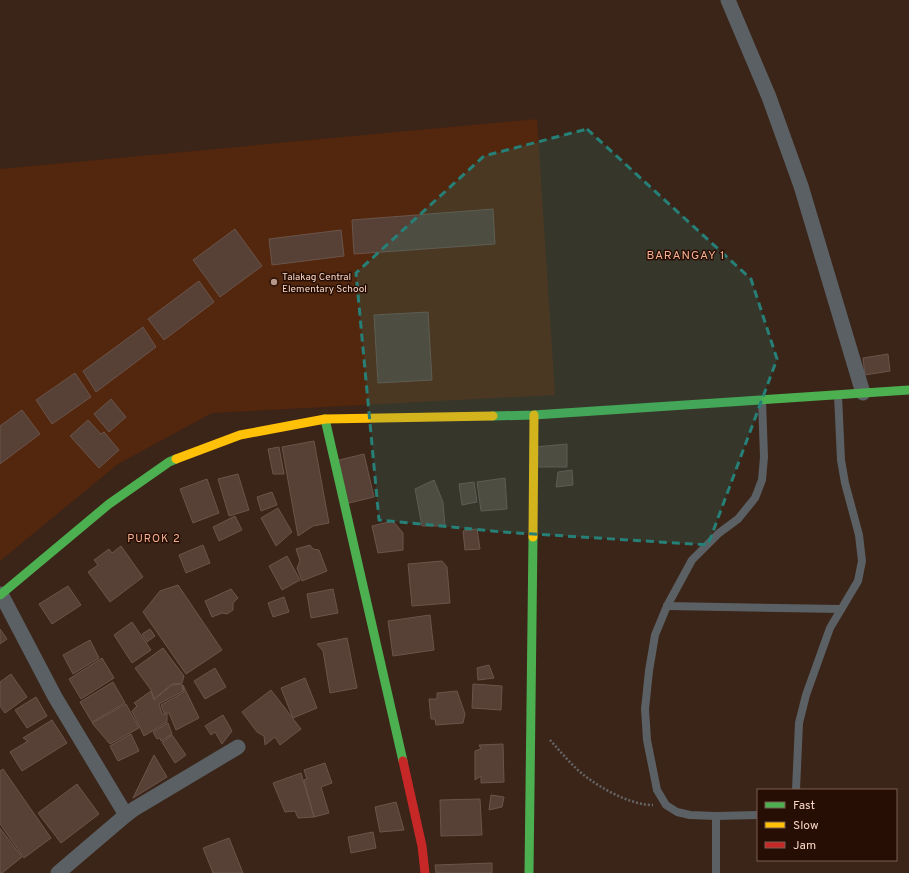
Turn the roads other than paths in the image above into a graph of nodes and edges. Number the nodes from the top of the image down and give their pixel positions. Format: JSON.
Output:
{"nodes":[{"id":1,"x":728,"y":0,"type":"edge"},
{"id":2,"x":909,"y":390,"type":"edge"},
{"id":3,"x":863,"y":393,"type":"junction"},
{"id":4,"x":838,"y":394,"type":"junction"},
{"id":5,"x":762,"y":400,"type":"junction"},
{"id":6,"x":534,"y":415,"type":"junction"},
{"id":7,"x":325,"y":418,"type":"junction"},
{"id":8,"x":1,"y":594,"type":"edge"},
{"id":9,"x":666,"y":606,"type":"junction"},
{"id":10,"x":842,"y":609,"type":"junction"},
{"id":11,"x":238,"y":747,"type":"dead end"},
{"id":12,"x":796,"y":789,"type":"edge"},
{"id":13,"x":126,"y":815,"type":"junction"},
{"id":14,"x":757,"y":815,"type":"edge"},
{"id":15,"x":716,"y":816,"type":"junction"},
{"id":16,"x":58,"y":873,"type":"edge"},
{"id":17,"x":425,"y":873,"type":"edge"},
{"id":18,"x":529,"y":873,"type":"edge"},
{"id":19,"x":716,"y":873,"type":"edge"}],
"edges":[{"from":1,"to":3,"type":"street"},
{"from":2,"to":3,"type":"main road"},
{"from":3,"to":4,"type":"main road"},
{"from":4,"to":5,"type":"main road"},
{"from":4,"to":10,"type":"lane"},
{"from":5,"to":6,"type":"main road"},
{"from":5,"to":9,"type":"lane"},
{"from":6,"to":7,"type":"main road"},
{"from":6,"to":18,"type":"main road"},
{"from":7,"to":8,"type":"main road"},
{"from":7,"to":17,"type":"main road"},
{"from":8,"to":13,"type":"street"},
{"from":9,"to":10,"type":"lane"},
{"from":9,"to":15,"type":"lane"},
{"from":10,"to":12,"type":"lane"},
{"from":11,"to":13,"type":"street"},
{"from":13,"to":16,"type":"street"},
{"from":14,"to":15,"type":"lane"},
{"from":15,"to":19,"type":"lane"}]}
